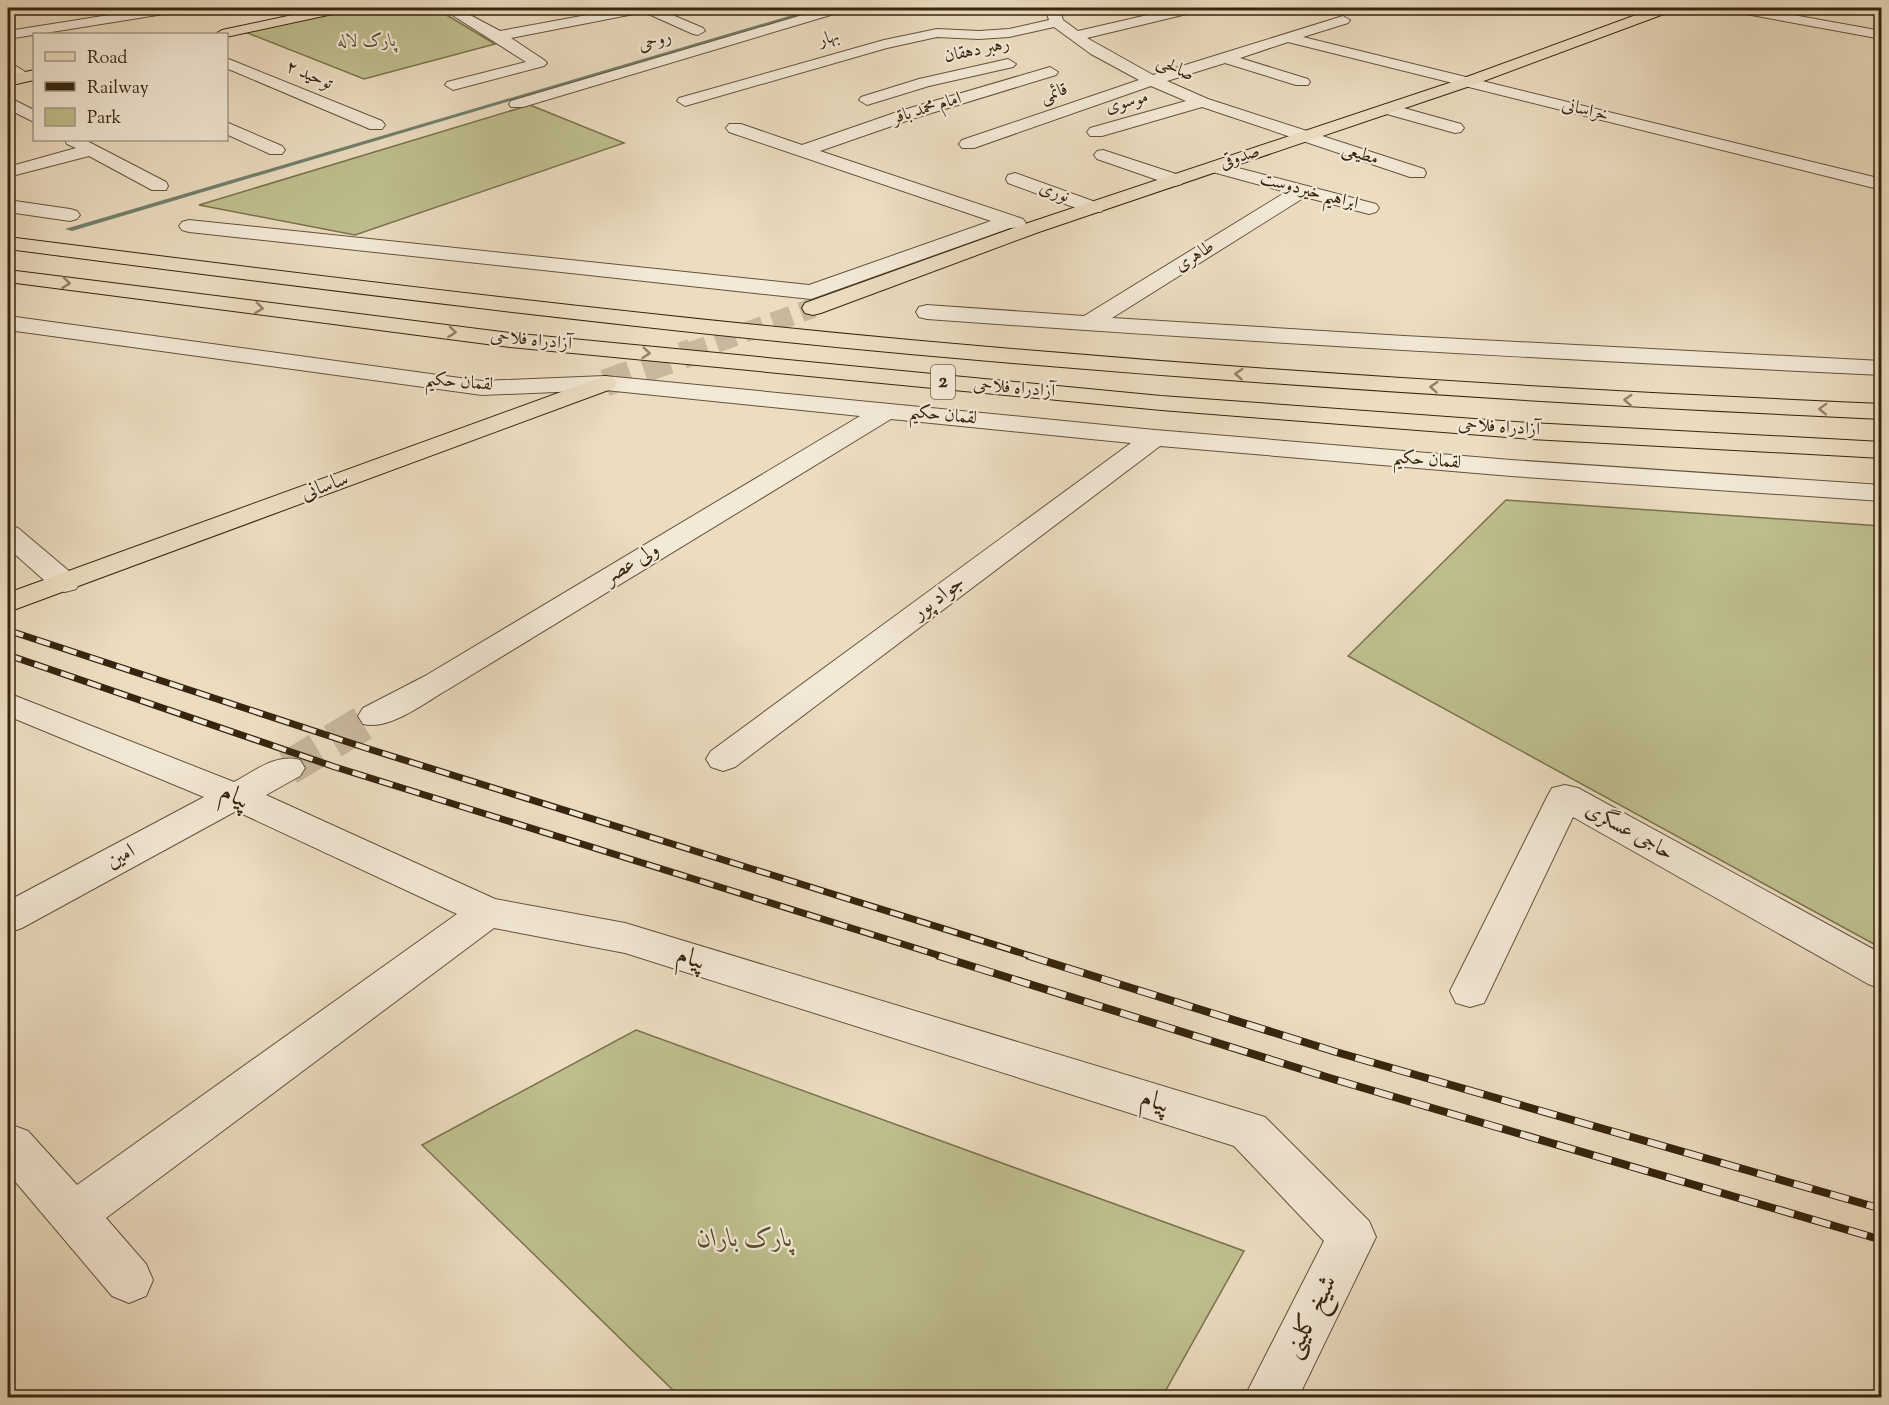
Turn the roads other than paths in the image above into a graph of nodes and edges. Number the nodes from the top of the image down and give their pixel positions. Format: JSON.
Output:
{"nodes":[{"id":1,"x":177,"y":8,"type":"edge"},
{"id":2,"x":342,"y":8,"type":"edge"},
{"id":3,"x":454,"y":8,"type":"edge"},
{"id":4,"x":645,"y":8,"type":"edge"},
{"id":5,"x":839,"y":8,"type":"edge"},
{"id":6,"x":1194,"y":8,"type":"edge"},
{"id":7,"x":1667,"y":8,"type":"edge"},
{"id":8,"x":1736,"y":8,"type":"edge"},
{"id":9,"x":1055,"y":15,"type":"edge"},
{"id":10,"x":1343,"y":21,"type":"dead end"},
{"id":11,"x":698,"y":30,"type":"dead end"},
{"id":12,"x":227,"y":33,"type":"edge"},
{"id":13,"x":1880,"y":34,"type":"edge"},
{"id":14,"x":8,"y":35,"type":"edge"},
{"id":15,"x":498,"y":36,"type":"junction"},
{"id":16,"x":1075,"y":36,"type":"junction"},
{"id":17,"x":1288,"y":38,"type":"junction"},
{"id":18,"x":1096,"y":51,"type":"junction"},
{"id":19,"x":1073,"y":55,"type":"dead end"},
{"id":20,"x":1225,"y":58,"type":"junction"},
{"id":21,"x":1020,"y":62,"type":"dead end"},
{"id":22,"x":228,"y":63,"type":"edge"},
{"id":23,"x":1047,"y":63,"type":"dead end"},
{"id":24,"x":8,"y":66,"type":"edge"},
{"id":25,"x":29,"y":76,"type":"edge"},
{"id":26,"x":8,"y":81,"type":"edge"},
{"id":27,"x":1152,"y":81,"type":"junction"},
{"id":28,"x":1302,"y":82,"type":"dead end"},
{"id":29,"x":1467,"y":82,"type":"junction"},
{"id":30,"x":453,"y":85,"type":"dead end"},
{"id":31,"x":867,"y":100,"type":"dead end"},
{"id":32,"x":685,"y":101,"type":"dead end"},
{"id":33,"x":8,"y":102,"type":"edge"},
{"id":34,"x":1202,"y":102,"type":"junction"},
{"id":35,"x":517,"y":104,"type":"dead end"},
{"id":36,"x":1389,"y":109,"type":"junction"},
{"id":37,"x":33,"y":117,"type":"edge"},
{"id":38,"x":33,"y":118,"type":"edge"},
{"id":39,"x":16,"y":124,"type":"dead end"},
{"id":40,"x":376,"y":125,"type":"dead end"},
{"id":41,"x":228,"y":128,"type":"edge"},
{"id":42,"x":735,"y":128,"type":"dead end"},
{"id":43,"x":1455,"y":128,"type":"dead end"},
{"id":44,"x":1096,"y":132,"type":"dead end"},
{"id":45,"x":1303,"y":137,"type":"junction"},
{"id":46,"x":75,"y":141,"type":"edge"},
{"id":47,"x":968,"y":144,"type":"dead end"},
{"id":48,"x":90,"y":150,"type":"junction"},
{"id":49,"x":276,"y":150,"type":"dead end"},
{"id":50,"x":805,"y":150,"type":"junction"},
{"id":51,"x":1103,"y":155,"type":"dead end"},
{"id":52,"x":1215,"y":167,"type":"junction"},
{"id":53,"x":8,"y":172,"type":"edge"},
{"id":54,"x":1417,"y":173,"type":"dead end"},
{"id":55,"x":1015,"y":179,"type":"dead end"},
{"id":56,"x":1175,"y":180,"type":"junction"},
{"id":57,"x":1881,"y":185,"type":"edge"},
{"id":58,"x":159,"y":186,"type":"dead end"},
{"id":59,"x":1302,"y":190,"type":"junction"},
{"id":60,"x":8,"y":206,"type":"edge"},
{"id":61,"x":1094,"y":208,"type":"junction"},
{"id":62,"x":1369,"y":208,"type":"dead end"},
{"id":63,"x":70,"y":215,"type":"dead end"},
{"id":64,"x":1011,"y":220,"type":"junction"},
{"id":65,"x":189,"y":226,"type":"dead end"},
{"id":66,"x":1032,"y":228,"type":"junction"},
{"id":67,"x":8,"y":243,"type":"edge"},
{"id":68,"x":8,"y":276,"type":"edge"},
{"id":69,"x":813,"y":308,"type":"tunnel mouth"},
{"id":70,"x":927,"y":312,"type":"dead end"},
{"id":71,"x":8,"y":323,"type":"edge"},
{"id":72,"x":1087,"y":324,"type":"junction"},
{"id":73,"x":1881,"y":368,"type":"edge"},
{"id":74,"x":605,"y":383,"type":"junction"},
{"id":75,"x":888,"y":410,"type":"junction"},
{"id":76,"x":1881,"y":412,"type":"edge"},
{"id":77,"x":1155,"y":438,"type":"junction"},
{"id":78,"x":1881,"y":450,"type":"edge"},
{"id":79,"x":1881,"y":493,"type":"edge"},
{"id":80,"x":8,"y":534,"type":"edge"},
{"id":81,"x":55,"y":586,"type":"junction"},
{"id":82,"x":8,"y":603,"type":"edge"},
{"id":83,"x":8,"y":704,"type":"edge"},
{"id":84,"x":375,"y":716,"type":"tunnel mouth"},
{"id":85,"x":723,"y":759,"type":"dead end"},
{"id":86,"x":288,"y":768,"type":"tunnel mouth"},
{"id":87,"x":235,"y":796,"type":"junction"},
{"id":88,"x":488,"y":912,"type":"junction"},
{"id":89,"x":8,"y":918,"type":"edge"},
{"id":90,"x":1881,"y":973,"type":"edge"},
{"id":91,"x":1470,"y":991,"type":"dead end"},
{"id":92,"x":12,"y":1145,"type":"dead end"},
{"id":93,"x":73,"y":1215,"type":"junction"},
{"id":94,"x":1352,"y":1237,"type":"joint"},
{"id":95,"x":129,"y":1280,"type":"dead end"},
{"id":96,"x":1270,"y":1398,"type":"edge"}],
"edges":[{"from":1,"to":14,"type":"street"},
{"from":2,"to":12,"type":"main road"},
{"from":3,"to":15,"type":"street"},
{"from":4,"to":11,"type":"street"},
{"from":4,"to":15,"type":"street"},
{"from":5,"to":35,"type":"street","name":"روحی"},
{"from":6,"to":16,"type":"street"},
{"from":7,"to":29,"type":"main road","name":"صدوقی"},
{"from":8,"to":13,"type":"street"},
{"from":9,"to":16,"type":"street","name":"صالحی"},
{"from":9,"to":32,"type":"street","name":"بهار"},
{"from":10,"to":17,"type":"street","name":"قائمی"},
{"from":15,"to":30,"type":"street"},
{"from":16,"to":18,"type":"street","name":"صالحی"},
{"from":17,"to":20,"type":"street","name":"قائمی"},
{"from":17,"to":29,"type":"street","name":"خراسانی"},
{"from":18,"to":19,"type":"street"},
{"from":18,"to":27,"type":"street","name":"صالحی"},
{"from":20,"to":27,"type":"street","name":"قائمی"},
{"from":20,"to":28,"type":"street"},
{"from":21,"to":31,"type":"street","name":"رهبر دهقان"},
{"from":22,"to":40,"type":"street","name":"توحید ۲"},
{"from":23,"to":50,"type":"street","name":"امام محمد باقر"},
{"from":24,"to":25,"type":"street"},
{"from":25,"to":26,"type":"main road"},
{"from":27,"to":34,"type":"street","name":"صالحی"},
{"from":27,"to":47,"type":"street","name":"قائمی"},
{"from":29,"to":36,"type":"main road","name":"صدوقی"},
{"from":29,"to":57,"type":"street","name":"خراسانی"},
{"from":33,"to":37,"type":"street"},
{"from":34,"to":44,"type":"street","name":"موسوی"},
{"from":34,"to":45,"type":"street","name":"صالحی"},
{"from":36,"to":43,"type":"street"},
{"from":36,"to":45,"type":"main road","name":"صدوقی"},
{"from":38,"to":39,"type":"street"},
{"from":41,"to":49,"type":"street"},
{"from":42,"to":50,"type":"street"},
{"from":45,"to":52,"type":"main road","name":"صدوقی"},
{"from":45,"to":54,"type":"street","name":"مطیعی"},
{"from":46,"to":48,"type":"street"},
{"from":48,"to":53,"type":"street"},
{"from":48,"to":58,"type":"street"},
{"from":50,"to":64,"type":"street"},
{"from":51,"to":56,"type":"street"},
{"from":52,"to":56,"type":"main road","name":"صدوقی"},
{"from":52,"to":59,"type":"street","name":"ابراهیم خیردوست"},
{"from":55,"to":61,"type":"street","name":"نوری"},
{"from":56,"to":61,"type":"main road","name":"صدوقی"},
{"from":59,"to":62,"type":"street","name":"ابراهیم خیردوست"},
{"from":59,"to":72,"type":"street","name":"طاهری"},
{"from":60,"to":63,"type":"street"},
{"from":61,"to":66,"type":"main road","name":"صدوقی"},
{"from":64,"to":65,"type":"street"},
{"from":64,"to":66,"type":"street"},
{"from":66,"to":69,"type":"main road","name":"صدوقی"},
{"from":76,"to":67,"type":"main road","name":"آزادراه فلاحی","number":"2","one_way":true},
{"from":68,"to":78,"type":"main road","name":"آزادراه فلاحی","number":"2","one_way":true},
{"from":70,"to":72,"type":"street"},
{"from":71,"to":74,"type":"street","name":"لقمان حکیم"},
{"from":72,"to":73,"type":"street"},
{"from":74,"to":75,"type":"street","name":"لقمان حکیم"},
{"from":74,"to":81,"type":"main road","name":"ساسانی"},
{"from":75,"to":77,"type":"street","name":"لقمان حکیم"},
{"from":75,"to":84,"type":"street","name":"ولی عصر"},
{"from":77,"to":79,"type":"street","name":"لقمان حکیم"},
{"from":77,"to":85,"type":"street","name":"جواد پور"},
{"from":80,"to":81,"type":"street"},
{"from":81,"to":82,"type":"main road","name":"ساسانی"},
{"from":83,"to":87,"type":"street","name":"پیام"},
{"from":86,"to":87,"type":"street","name":"امین"},
{"from":87,"to":88,"type":"street","name":"پیام"},
{"from":87,"to":89,"type":"street","name":"امین"},
{"from":88,"to":93,"type":"street"},
{"from":88,"to":94,"type":"street","name":"پیام"},
{"from":90,"to":91,"type":"street","name":"حاجی عسگری"},
{"from":92,"to":93,"type":"street"},
{"from":93,"to":95,"type":"street"},
{"from":94,"to":96,"type":"street","name":"شیخ کلینی"}]}
